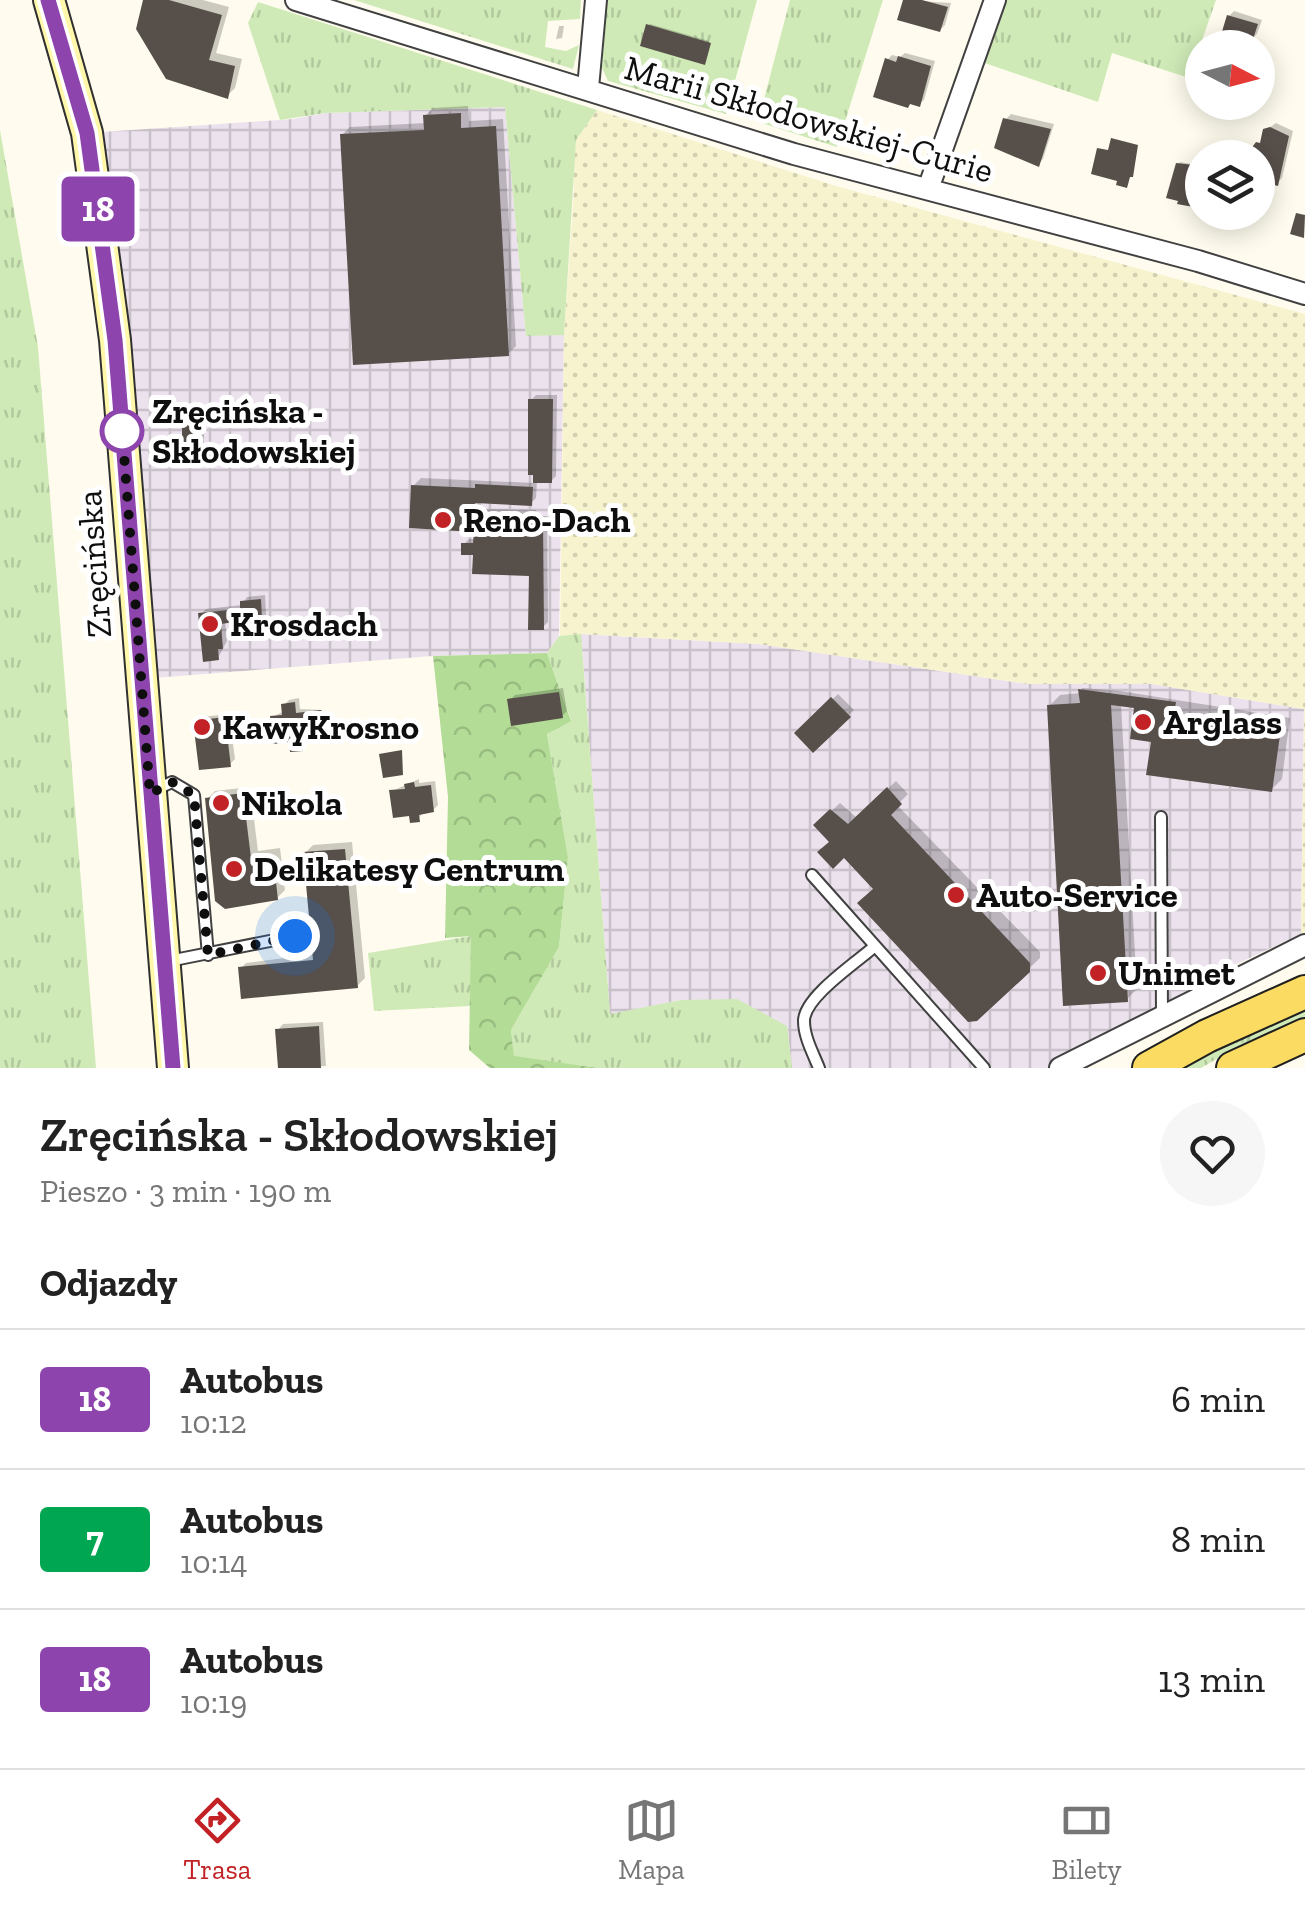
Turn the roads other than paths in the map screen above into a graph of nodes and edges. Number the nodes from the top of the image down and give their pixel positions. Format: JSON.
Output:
{"nodes":[{"id":1,"x":48,"y":0,"type":"edge"},
{"id":2,"x":296,"y":0,"type":"edge"},
{"id":3,"x":596,"y":0,"type":"edge"},
{"id":4,"x":994,"y":0,"type":"edge"},
{"id":5,"x":588,"y":88,"type":"junction"},
{"id":6,"x":928,"y":189,"type":"junction"},
{"id":7,"x":1305,"y":294,"type":"edge"},
{"id":8,"x":150,"y":794,"type":"junction"},
{"id":9,"x":1161,"y":817,"type":"dead end"},
{"id":10,"x":812,"y":875,"type":"dead end"},
{"id":11,"x":295,"y":936,"type":"dead end"},
{"id":12,"x":1305,"y":945,"type":"edge"},
{"id":13,"x":875,"y":946,"type":"junction"},
{"id":14,"x":208,"y":955,"type":"junction"},
{"id":15,"x":164,"y":961,"type":"junction"},
{"id":16,"x":1305,"y":992,"type":"edge"},
{"id":17,"x":1162,"y":1017,"type":"junction"},
{"id":18,"x":1305,"y":1035,"type":"edge"},
{"id":19,"x":981,"y":1067,"type":"edge"},
{"id":20,"x":173,"y":1068,"type":"edge"},
{"id":21,"x":819,"y":1068,"type":"edge"},
{"id":22,"x":1060,"y":1068,"type":"edge"},
{"id":23,"x":1149,"y":1068,"type":"edge"},
{"id":24,"x":1233,"y":1068,"type":"edge"}],
"edges":[{"from":1,"to":8,"type":"street","name":"Zręcińska"},
{"from":2,"to":5,"type":"street","name":"Marii Skłodowskiej-Curie"},
{"from":3,"to":5,"type":"street"},
{"from":4,"to":6,"type":"street"},
{"from":5,"to":6,"type":"street","name":"Marii Skłodowskiej-Curie"},
{"from":6,"to":7,"type":"street","name":"Marii Skłodowskiej-Curie"},
{"from":8,"to":14,"type":"lane"},
{"from":8,"to":15,"type":"street","name":"Zręcińska"},
{"from":9,"to":17,"type":"lane"},
{"from":10,"to":13,"type":"lane"},
{"from":11,"to":14,"type":"lane"},
{"from":12,"to":17,"type":"street"},
{"from":13,"to":19,"type":"lane"},
{"from":13,"to":21,"type":"lane"},
{"from":14,"to":15,"type":"lane"},
{"from":15,"to":20,"type":"street","name":"Zręcińska"},
{"from":16,"to":23,"type":"main road"},
{"from":17,"to":22,"type":"street"},
{"from":18,"to":24,"type":"main road"}]}
